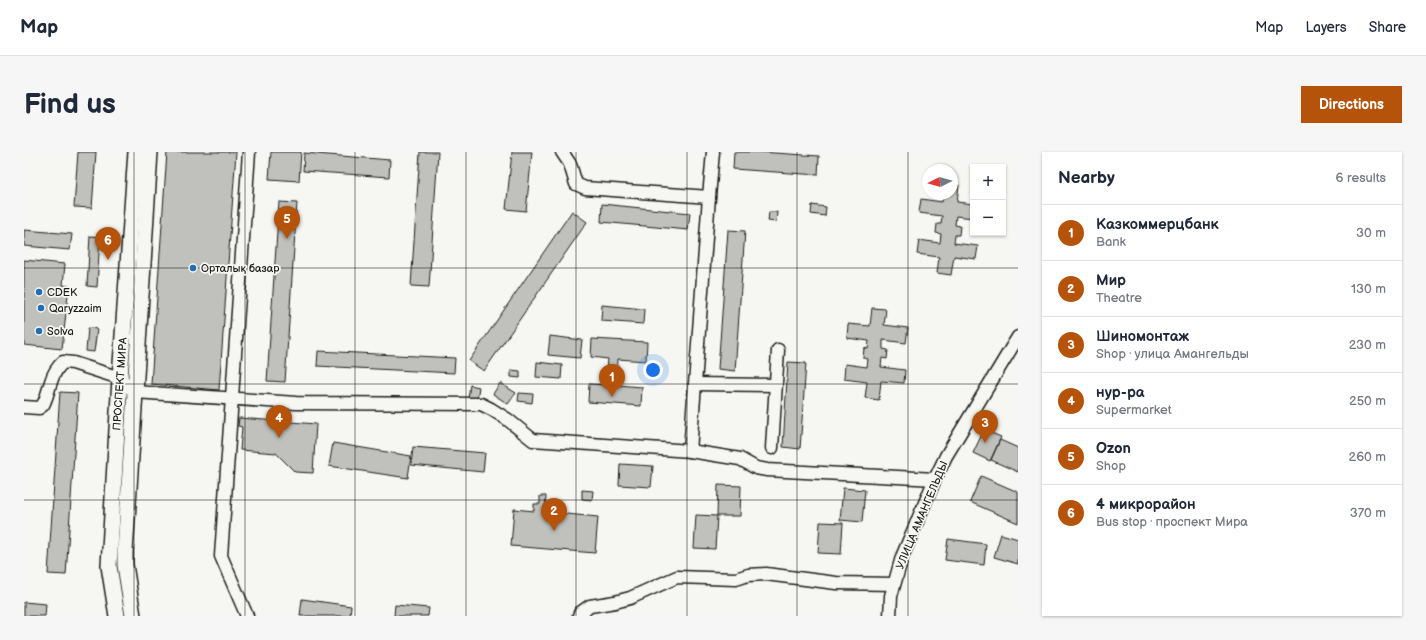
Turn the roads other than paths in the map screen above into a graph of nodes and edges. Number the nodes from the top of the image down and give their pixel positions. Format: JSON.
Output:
{"nodes":[{"id":1,"x":136,"y":152,"type":"edge"},
{"id":2,"x":150,"y":152,"type":"edge"},
{"id":3,"x":249,"y":152,"type":"edge"},
{"id":4,"x":562,"y":152,"type":"edge"},
{"id":5,"x":713,"y":152,"type":"edge"},
{"id":6,"x":709,"y":197,"type":"junction"},
{"id":7,"x":1018,"y":337,"type":"edge"},
{"id":8,"x":778,"y":350,"type":"dead end"},
{"id":9,"x":120,"y":378,"type":"junction"},
{"id":10,"x":695,"y":384,"type":"junction"},
{"id":11,"x":776,"y":385,"type":"junction"},
{"id":12,"x":135,"y":392,"type":"junction"},
{"id":13,"x":232,"y":399,"type":"junction"},
{"id":14,"x":24,"y":407,"type":"edge"},
{"id":15,"x":772,"y":448,"type":"dead end"},
{"id":16,"x":690,"y":451,"type":"junction"},
{"id":17,"x":935,"y":480,"type":"junction"},
{"id":18,"x":894,"y":584,"type":"junction"},
{"id":19,"x":245,"y":615,"type":"edge"},
{"id":20,"x":117,"y":616,"type":"edge"},
{"id":21,"x":133,"y":616,"type":"edge"},
{"id":22,"x":579,"y":616,"type":"edge"},
{"id":23,"x":890,"y":616,"type":"edge"}],
"edges":[{"from":1,"to":9,"type":"main road","name":"ПРОСПЕКТ МИРА"},
{"from":2,"to":12,"type":"main road","name":"ПРОСПЕКТ МИРА"},
{"from":3,"to":13,"type":"street"},
{"from":4,"to":6,"type":"street"},
{"from":5,"to":6,"type":"street"},
{"from":6,"to":10,"type":"street"},
{"from":7,"to":17,"type":"street","name":"УЛИЦА АМАНГЕЛЬДЫ"},
{"from":8,"to":11,"type":"street"},
{"from":9,"to":12,"type":"street"},
{"from":9,"to":14,"type":"street"},
{"from":9,"to":20,"type":"main road","name":"ПРОСПЕКТ МИРА"},
{"from":10,"to":11,"type":"street"},
{"from":10,"to":16,"type":"street"},
{"from":11,"to":15,"type":"street"},
{"from":12,"to":13,"type":"street"},
{"from":12,"to":21,"type":"main road","name":"ПРОСПЕКТ МИРА"},
{"from":13,"to":16,"type":"street"},
{"from":13,"to":19,"type":"street"},
{"from":16,"to":17,"type":"street"},
{"from":17,"to":18,"type":"street","name":"УЛИЦА АМАНГЕЛЬДЫ"},
{"from":18,"to":22,"type":"street"},
{"from":18,"to":23,"type":"street","name":"УЛИЦА АМАНГЕЛЬДЫ"}]}
